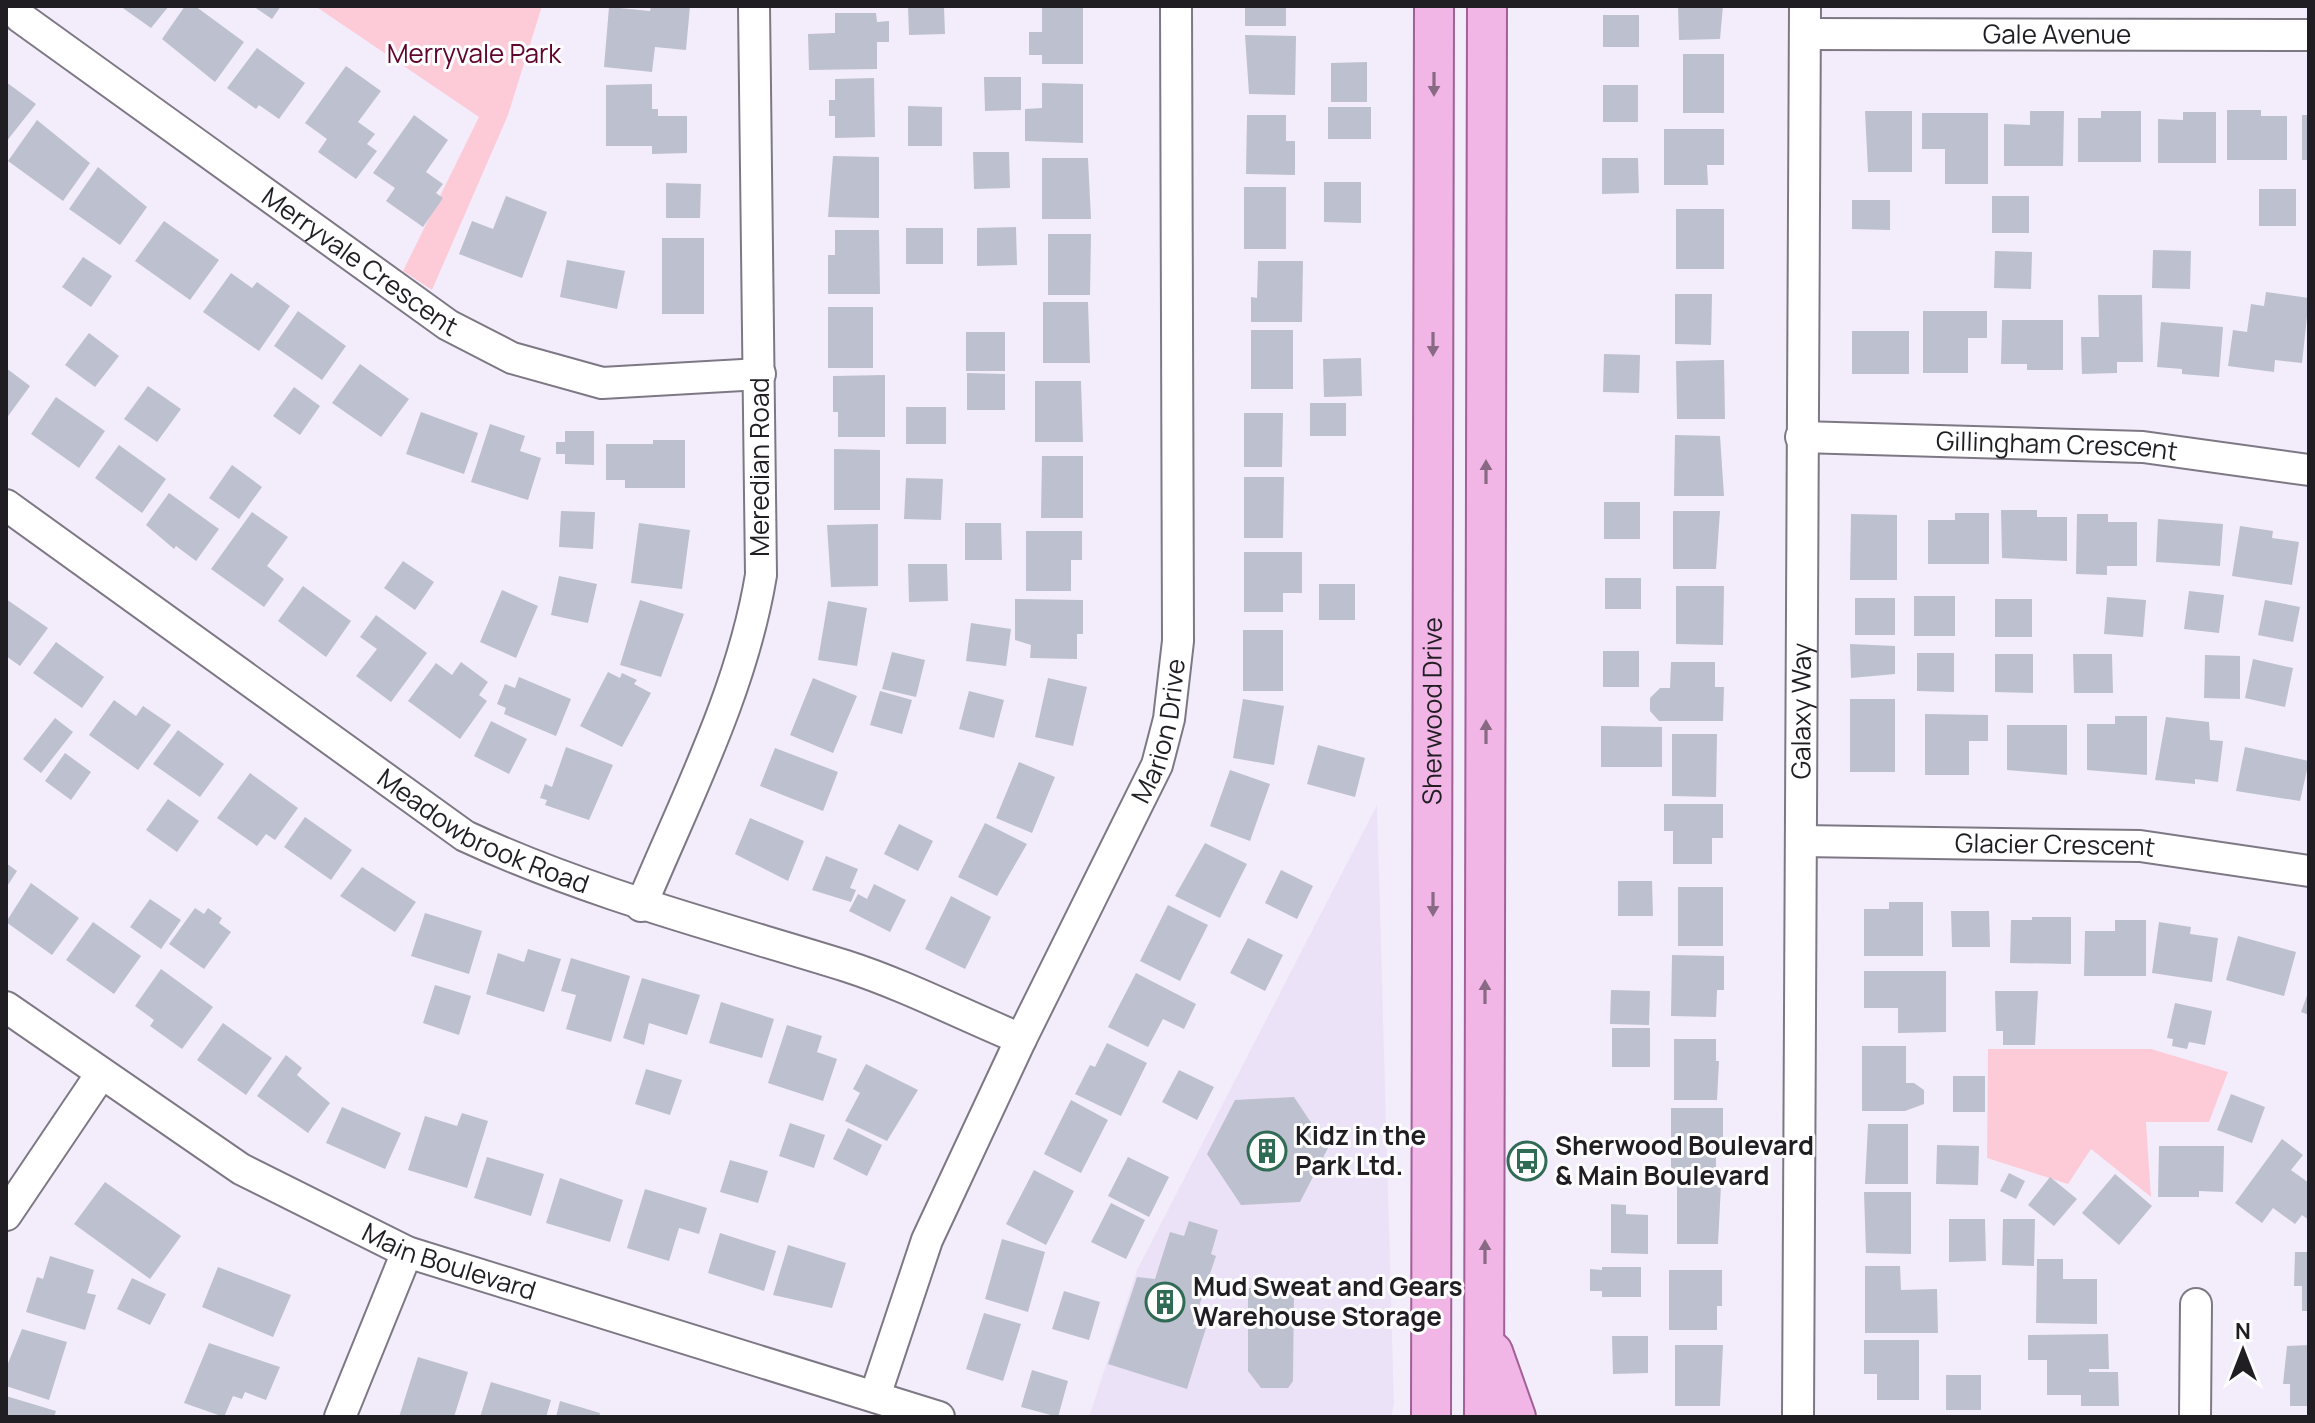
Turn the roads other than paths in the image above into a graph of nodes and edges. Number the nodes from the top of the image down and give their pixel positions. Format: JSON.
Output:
{"nodes":[{"id":1,"x":13,"y":6,"type":"edge"},
{"id":2,"x":754,"y":6,"type":"edge"},
{"id":3,"x":1176,"y":6,"type":"edge"},
{"id":4,"x":1434,"y":6,"type":"edge"},
{"id":5,"x":1487,"y":6,"type":"edge"},
{"id":6,"x":1805,"y":20,"type":"edge"},
{"id":7,"x":2309,"y":35,"type":"edge"},
{"id":8,"x":760,"y":374,"type":"junction"},
{"id":9,"x":1801,"y":437,"type":"junction"},
{"id":10,"x":2309,"y":470,"type":"edge"},
{"id":11,"x":6,"y":505,"type":"edge"},
{"id":12,"x":1801,"y":841,"type":"junction"},
{"id":13,"x":2309,"y":871,"type":"edge"},
{"id":14,"x":641,"y":906,"type":"junction"},
{"id":15,"x":6,"y":1007,"type":"edge"},
{"id":16,"x":1021,"y":1039,"type":"junction"},
{"id":17,"x":101,"y":1074,"type":"junction"},
{"id":18,"x":6,"y":1215,"type":"edge"},
{"id":19,"x":407,"y":1252,"type":"junction"},
{"id":20,"x":2196,"y":1304,"type":"dead end"},
{"id":21,"x":1485,"y":1330,"type":"junction"},
{"id":22,"x":1432,"y":1372,"type":"junction"},
{"id":23,"x":875,"y":1396,"type":"junction"},
{"id":24,"x":340,"y":1417,"type":"edge"},
{"id":25,"x":939,"y":1417,"type":"edge"},
{"id":26,"x":1421,"y":1417,"type":"edge"},
{"id":27,"x":1431,"y":1417,"type":"edge"},
{"id":28,"x":1484,"y":1417,"type":"edge"},
{"id":29,"x":1516,"y":1417,"type":"edge"},
{"id":30,"x":1798,"y":1417,"type":"edge"},
{"id":31,"x":2195,"y":1417,"type":"edge"}],
"edges":[{"from":1,"to":8,"type":"street","name":"Merryvale Crescent"},
{"from":2,"to":8,"type":"street","name":"Meredian Road"},
{"from":3,"to":16,"type":"street","name":"Marion Drive"},
{"from":4,"to":22,"type":"main road","name":"Sherwood Drive","one_way":true},
{"from":21,"to":5,"type":"main road","name":"Sherwood Drive","one_way":true},
{"from":6,"to":7,"type":"street","name":"Gale Avenue"},
{"from":6,"to":9,"type":"street","name":"Galaxy Way"},
{"from":8,"to":14,"type":"street","name":"Meredian Road"},
{"from":9,"to":10,"type":"street","name":"Gillingham Crescent"},
{"from":9,"to":12,"type":"street","name":"Galaxy Way"},
{"from":11,"to":14,"type":"street","name":"Meadowbrook Road"},
{"from":12,"to":13,"type":"street","name":"Glacier Crescent"},
{"from":12,"to":30,"type":"street","name":"Galaxy Way"},
{"from":14,"to":16,"type":"street","name":"Meadowbrook Road"},
{"from":15,"to":17,"type":"street","name":"Main Boulevard"},
{"from":16,"to":23,"type":"street","name":"Marion Drive"},
{"from":17,"to":18,"type":"street"},
{"from":17,"to":19,"type":"street","name":"Main Boulevard"},
{"from":19,"to":23,"type":"street","name":"Main Boulevard"},
{"from":19,"to":24,"type":"street"},
{"from":20,"to":31,"type":"street"},
{"from":21,"to":28,"type":"main road","name":"Sherwood Drive"},
{"from":21,"to":29,"type":"main road"},
{"from":22,"to":26,"type":"main road"},
{"from":22,"to":27,"type":"main road","name":"Sherwood Drive"},
{"from":23,"to":25,"type":"street","name":"Main Boulevard"}]}
